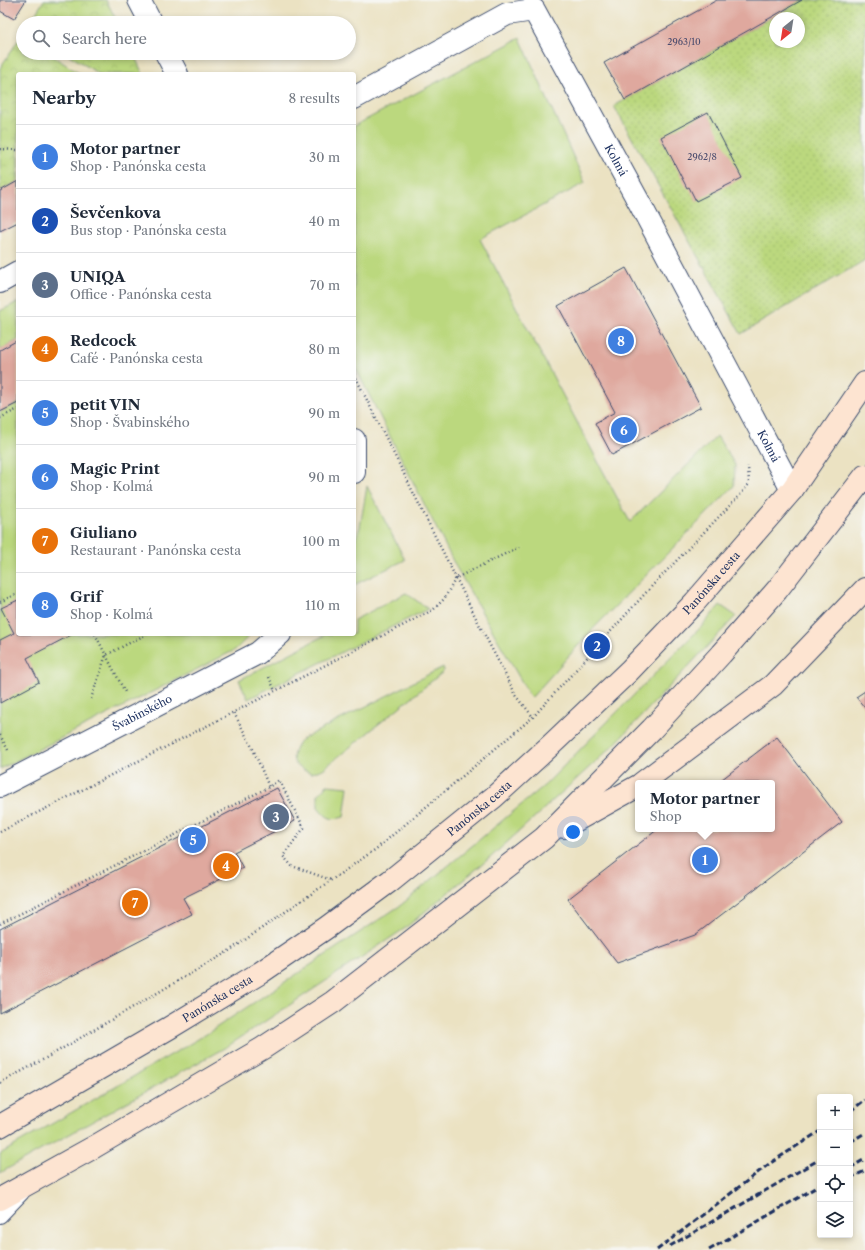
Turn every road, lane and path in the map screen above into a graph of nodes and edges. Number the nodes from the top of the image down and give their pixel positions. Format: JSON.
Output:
{"nodes":[{"id":1,"x":139,"y":0,"type":"edge"},
{"id":2,"x":147,"y":16,"type":"edge"},
{"id":3,"x":170,"y":60,"type":"edge"},
{"id":4,"x":176,"y":72,"type":"edge"},
{"id":5,"x":356,"y":97,"type":"edge"},
{"id":6,"x":0,"y":149,"type":"edge"},
{"id":7,"x":16,"y":150,"type":"edge"},
{"id":8,"x":16,"y":273,"type":"edge"},
{"id":9,"x":0,"y":282,"type":"edge"},
{"id":10,"x":356,"y":378,"type":"edge"},
{"id":11,"x":865,"y":383,"type":"edge"},
{"id":12,"x":16,"y":410,"type":"edge"},
{"id":13,"x":0,"y":418,"type":"edge"},
{"id":14,"x":748,"y":465,"type":"dead end"},
{"id":15,"x":865,"y":476,"type":"edge"},
{"id":16,"x":792,"y":490,"type":"junction"},
{"id":17,"x":519,"y":548,"type":"dead end"},
{"id":18,"x":456,"y":578,"type":"junction"},
{"id":19,"x":865,"y":589,"type":"edge"},
{"id":20,"x":16,"y":594,"type":"edge"},
{"id":21,"x":0,"y":602,"type":"edge"},
{"id":22,"x":96,"y":636,"type":"edge"},
{"id":23,"x":144,"y":636,"type":"edge"},
{"id":24,"x":278,"y":636,"type":"edge"},
{"id":25,"x":106,"y":655,"type":"junction"},
{"id":26,"x":91,"y":699,"type":"dead end"},
{"id":27,"x":234,"y":712,"type":"junction"},
{"id":28,"x":137,"y":715,"type":"junction"},
{"id":29,"x":533,"y":717,"type":"junction"},
{"id":30,"x":646,"y":780,"type":"edge"},
{"id":31,"x":0,"y":786,"type":"edge"},
{"id":32,"x":269,"y":787,"type":"junction"},
{"id":33,"x":635,"y":788,"type":"edge"},
{"id":34,"x":0,"y":832,"type":"edge"},
{"id":35,"x":544,"y":838,"type":"junction"},
{"id":36,"x":331,"y":880,"type":"junction"},
{"id":37,"x":0,"y":924,"type":"edge"},
{"id":38,"x":0,"y":1083,"type":"edge"},
{"id":39,"x":0,"y":1126,"type":"edge"},
{"id":40,"x":36,"y":1178,"type":"junction"},
{"id":41,"x":0,"y":1199,"type":"edge"},
{"id":42,"x":0,"y":1216,"type":"edge"}],
"edges":[{"from":1,"to":2,"type":"street"},
{"from":3,"to":4,"type":"street"},
{"from":5,"to":16,"type":"street","name":"Kolmá"},
{"from":6,"to":7,"type":"path"},
{"from":8,"to":9,"type":"street"},
{"from":10,"to":18,"type":"path"},
{"from":11,"to":16,"type":"main road","name":"Panónska cesta"},
{"from":12,"to":13,"type":"path"},
{"from":14,"to":29,"type":"path"},
{"from":15,"to":35,"type":"main road"},
{"from":16,"to":39,"type":"main road","name":"Panónska cesta"},
{"from":17,"to":18,"type":"path"},
{"from":18,"to":27,"type":"path"},
{"from":18,"to":29,"type":"path"},
{"from":19,"to":30,"type":"main road"},
{"from":20,"to":21,"type":"path"},
{"from":22,"to":25,"type":"path"},
{"from":23,"to":25,"type":"path"},
{"from":24,"to":28,"type":"street","name":"Švabinského"},
{"from":25,"to":26,"type":"path"},
{"from":25,"to":28,"type":"path"},
{"from":27,"to":32,"type":"path"},
{"from":27,"to":34,"type":"path"},
{"from":28,"to":31,"type":"street","name":"Švabinského"},
{"from":29,"to":36,"type":"path"},
{"from":32,"to":36,"type":"path"},
{"from":32,"to":37,"type":"path"},
{"from":33,"to":35,"type":"main road"},
{"from":35,"to":40,"type":"main road"},
{"from":36,"to":38,"type":"path"},
{"from":40,"to":41,"type":"main road"},
{"from":40,"to":42,"type":"lane"}]}
